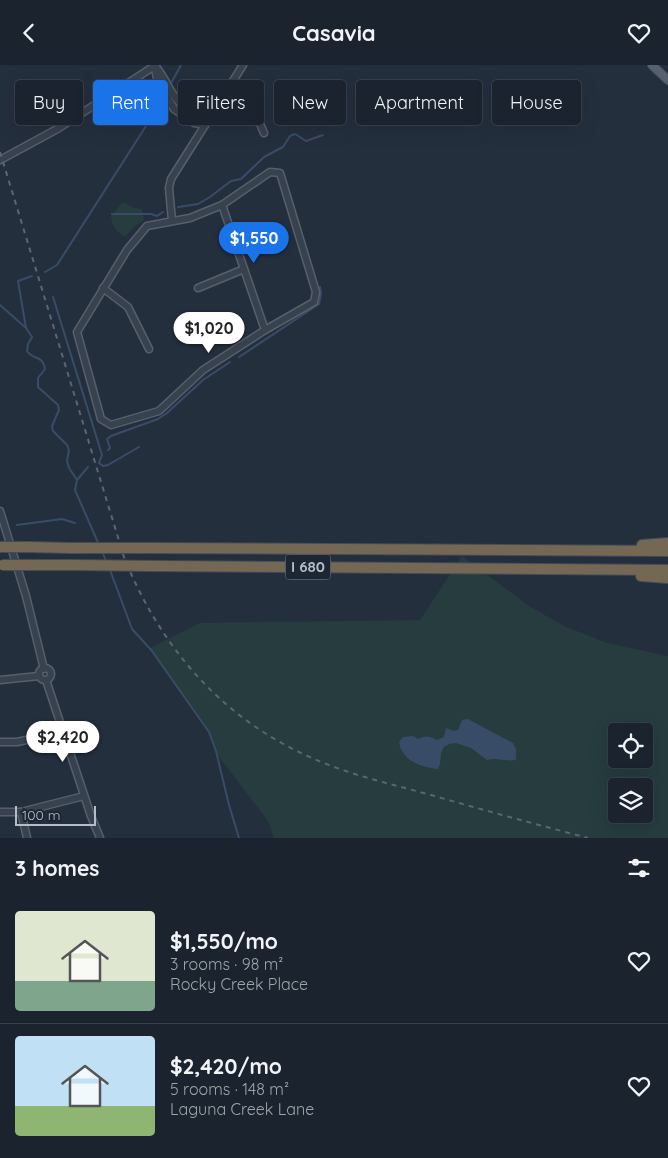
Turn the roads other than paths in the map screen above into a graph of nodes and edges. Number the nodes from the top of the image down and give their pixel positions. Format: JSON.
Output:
{"nodes":[{"id":1,"x":155,"y":65,"type":"edge"},
{"id":2,"x":243,"y":65,"type":"edge"},
{"id":3,"x":652,"y":65,"type":"edge"},
{"id":4,"x":233,"y":80,"type":"edge"},
{"id":5,"x":668,"y":80,"type":"edge"},
{"id":6,"x":178,"y":102,"type":"edge"},
{"id":7,"x":204,"y":125,"type":"edge"},
{"id":8,"x":260,"y":125,"type":"edge"},
{"id":9,"x":264,"y":133,"type":"dead end"},
{"id":10,"x":0,"y":160,"type":"edge"},
{"id":11,"x":222,"y":205,"type":"junction"},
{"id":12,"x":172,"y":221,"type":"junction"},
{"id":13,"x":244,"y":269,"type":"junction"},
{"id":14,"x":103,"y":288,"type":"junction"},
{"id":15,"x":198,"y":288,"type":"dead end"},
{"id":16,"x":265,"y":329,"type":"junction"},
{"id":17,"x":149,"y":349,"type":"dead end"},
{"id":18,"x":0,"y":511,"type":"edge"},
{"id":19,"x":668,"y":543,"type":"edge"},
{"id":20,"x":0,"y":547,"type":"edge"},
{"id":21,"x":571,"y":551,"type":"junction"},
{"id":22,"x":668,"y":551,"type":"edge"},
{"id":23,"x":1,"y":565,"type":"edge"},
{"id":24,"x":620,"y":570,"type":"junction"},
{"id":25,"x":668,"y":570,"type":"edge"},
{"id":26,"x":668,"y":579,"type":"edge"},
{"id":27,"x":44,"y":669,"type":"junction"},
{"id":28,"x":39,"y":676,"type":"junction"},
{"id":29,"x":0,"y":680,"type":"edge"},
{"id":30,"x":46,"y":680,"type":"junction"},
{"id":31,"x":64,"y":732,"type":"junction"},
{"id":32,"x":0,"y":742,"type":"edge"},
{"id":33,"x":84,"y":796,"type":"junction"},
{"id":34,"x":0,"y":812,"type":"edge"},
{"id":35,"x":21,"y":812,"type":"junction"},
{"id":36,"x":26,"y":838,"type":"edge"},
{"id":37,"x":100,"y":838,"type":"edge"}],
"edges":[{"from":1,"to":6,"type":"street"},
{"from":1,"to":10,"type":"street"},
{"from":2,"to":4,"type":"street"},
{"from":3,"to":5,"type":"main road"},
{"from":7,"to":12,"type":"street"},
{"from":8,"to":9,"type":"street"},
{"from":11,"to":12,"type":"street"},
{"from":11,"to":13,"type":"street"},
{"from":11,"to":16,"type":"street"},
{"from":12,"to":14,"type":"street"},
{"from":13,"to":15,"type":"street"},
{"from":13,"to":16,"type":"street"},
{"from":14,"to":16,"type":"street"},
{"from":14,"to":17,"type":"street"},
{"from":18,"to":27,"type":"street"},
{"from":19,"to":21,"type":"highway"},
{"from":20,"to":21,"type":"highway","number":"I 680","bridge":true},
{"from":21,"to":22,"type":"highway","number":"I 680"},
{"from":23,"to":24,"type":"highway","number":"I 680","bridge":true},
{"from":24,"to":25,"type":"highway","number":"I 680"},
{"from":24,"to":26,"type":"highway"},
{"from":27,"to":28,"type":"street"},
{"from":27,"to":30,"type":"street"},
{"from":28,"to":29,"type":"street"},
{"from":28,"to":30,"type":"street"},
{"from":30,"to":31,"type":"street"},
{"from":31,"to":32,"type":"street"},
{"from":31,"to":33,"type":"street"},
{"from":33,"to":35,"type":"street"},
{"from":33,"to":37,"type":"street"},
{"from":34,"to":35,"type":"street"},
{"from":35,"to":36,"type":"street"}]}
